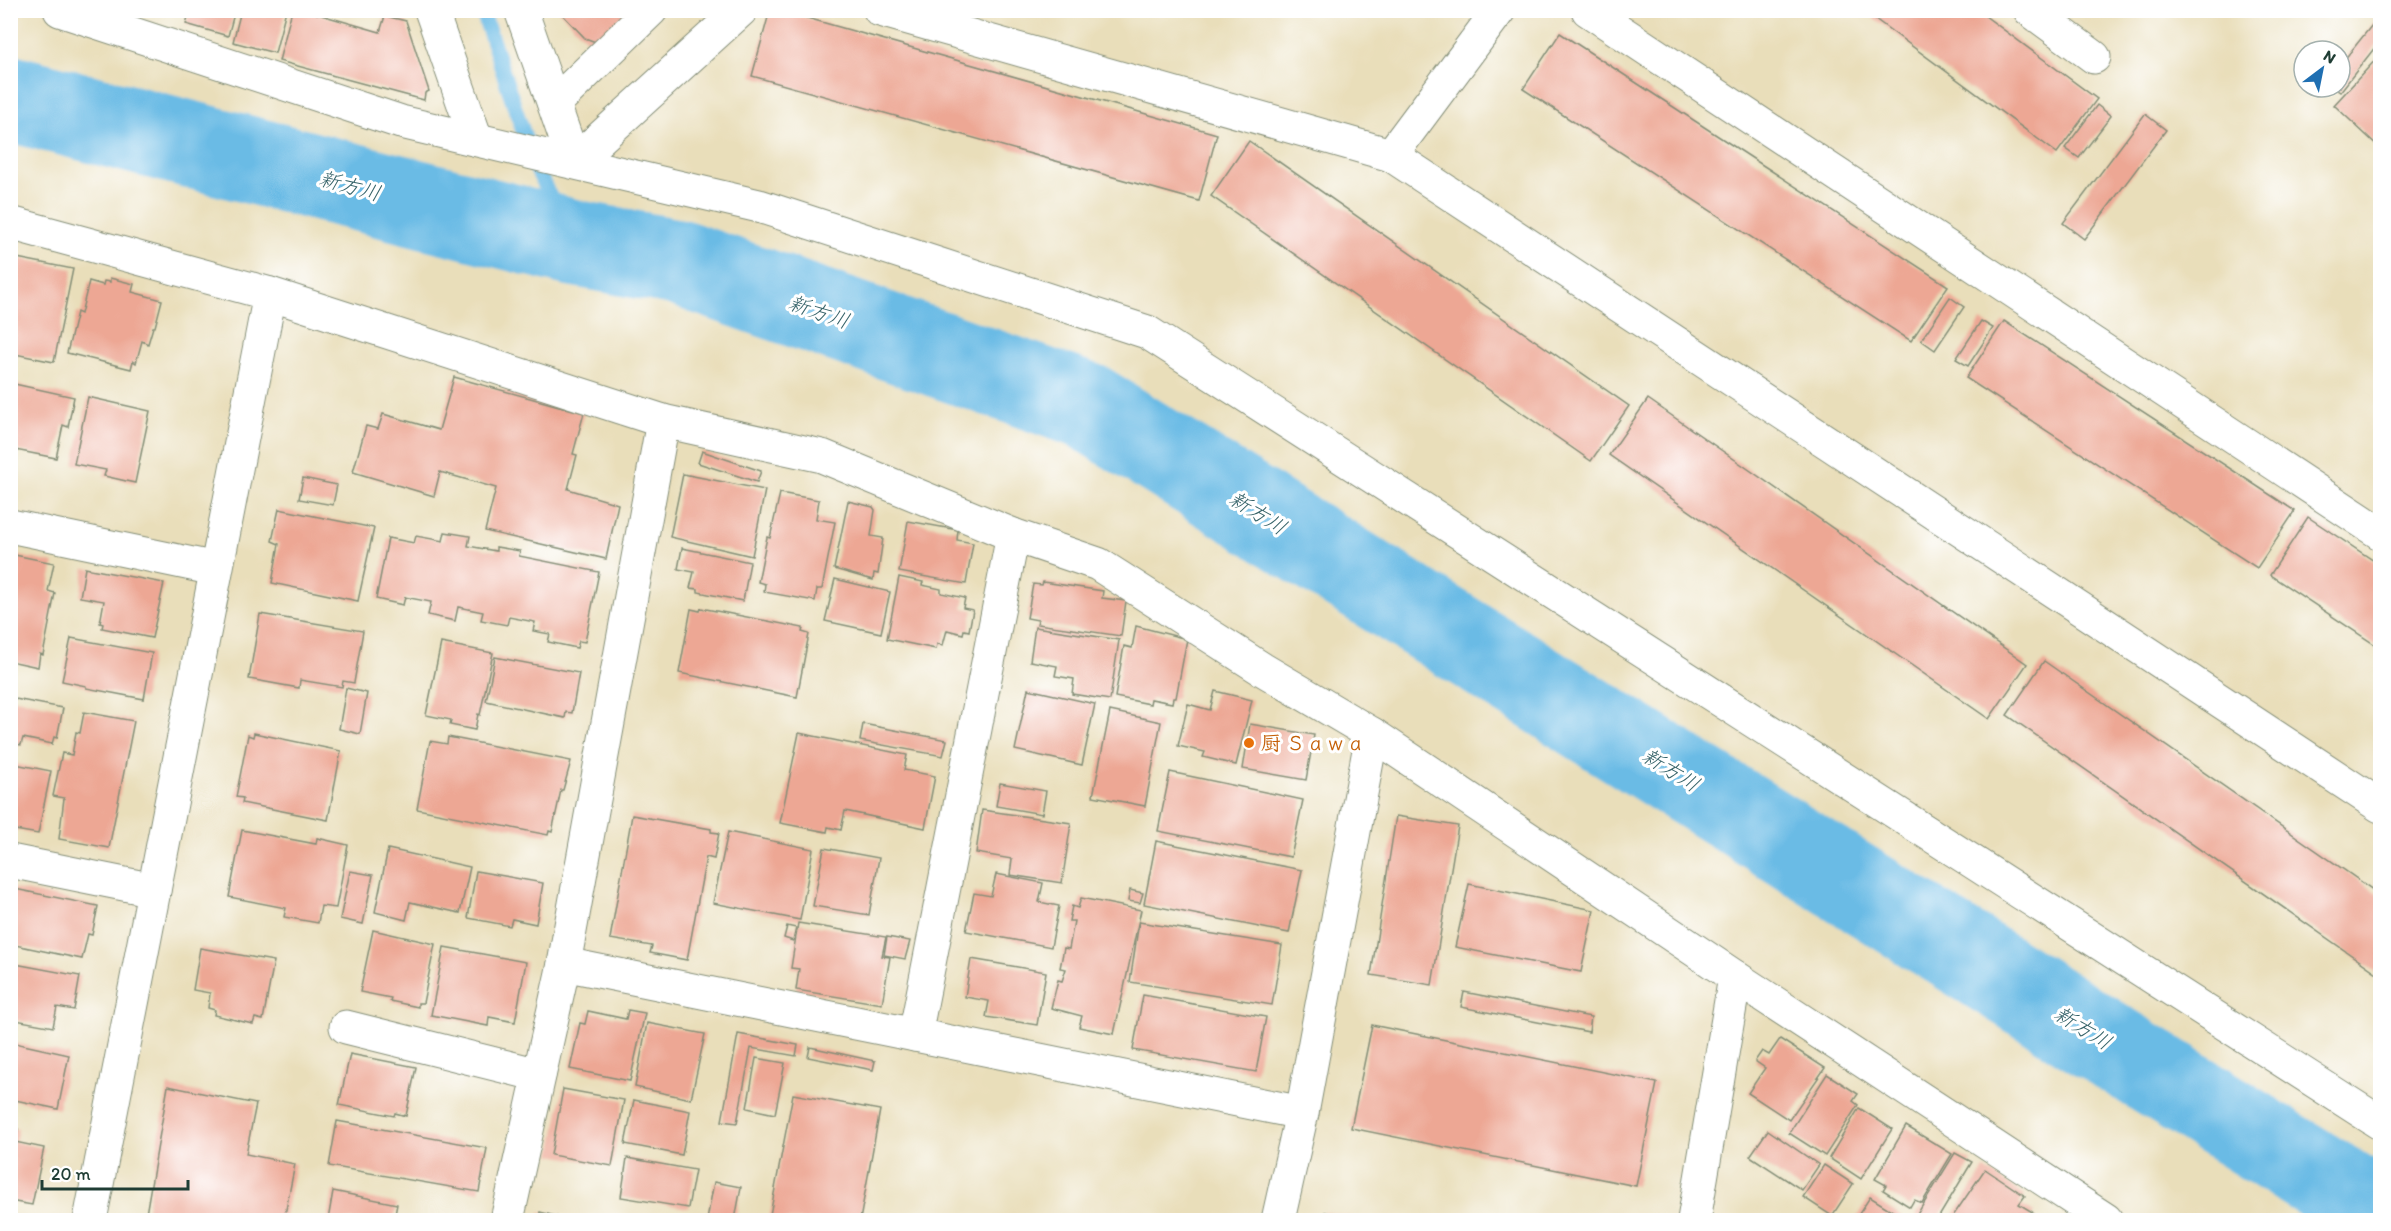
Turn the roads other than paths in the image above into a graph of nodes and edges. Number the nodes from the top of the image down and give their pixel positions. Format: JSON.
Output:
{"nodes":[{"id":1,"x":60,"y":10,"type":"edge"},
{"id":2,"x":431,"y":10,"type":"edge"},
{"id":3,"x":521,"y":10,"type":"edge"},
{"id":4,"x":651,"y":10,"type":"edge"},
{"id":5,"x":741,"y":10,"type":"edge"},
{"id":6,"x":880,"y":10,"type":"edge"},
{"id":7,"x":1499,"y":10,"type":"edge"},
{"id":8,"x":1588,"y":10,"type":"edge"},
{"id":9,"x":2030,"y":10,"type":"edge"},
{"id":10,"x":2094,"y":57,"type":"dead end"},
{"id":11,"x":554,"y":104,"type":"junction"},
{"id":12,"x":476,"y":139,"type":"junction"},
{"id":13,"x":1391,"y":155,"type":"junction"},
{"id":14,"x":574,"y":162,"type":"junction"},
{"id":15,"x":10,"y":223,"type":"edge"},
{"id":16,"x":270,"y":294,"type":"junction"},
{"id":17,"x":663,"y":420,"type":"junction"},
{"id":18,"x":10,"y":526,"type":"edge"},
{"id":19,"x":2380,"y":534,"type":"edge"},
{"id":20,"x":1013,"y":535,"type":"junction"},
{"id":21,"x":216,"y":569,"type":"junction"},
{"id":22,"x":1372,"y":734,"type":"junction"},
{"id":23,"x":2380,"y":806,"type":"edge"},
{"id":24,"x":10,"y":861,"type":"edge"},
{"id":25,"x":154,"y":890,"type":"junction"},
{"id":26,"x":564,"y":964,"type":"junction"},
{"id":27,"x":1735,"y":977,"type":"junction"},
{"id":28,"x":346,"y":1027,"type":"dead end"},
{"id":29,"x":915,"y":1035,"type":"junction"},
{"id":30,"x":539,"y":1075,"type":"junction"},
{"id":31,"x":1302,"y":1113,"type":"junction"},
{"id":32,"x":2380,"y":1123,"type":"edge"},
{"id":33,"x":90,"y":1221,"type":"edge"},
{"id":34,"x":507,"y":1221,"type":"edge"},
{"id":35,"x":1278,"y":1221,"type":"edge"},
{"id":36,"x":1694,"y":1221,"type":"edge"},
{"id":37,"x":2106,"y":1221,"type":"edge"}],
"edges":[{"from":1,"to":12,"type":"street"},
{"from":2,"to":12,"type":"street"},
{"from":3,"to":11,"type":"street"},
{"from":4,"to":11,"type":"street"},
{"from":5,"to":14,"type":"street"},
{"from":6,"to":13,"type":"street"},
{"from":7,"to":13,"type":"street"},
{"from":8,"to":19,"type":"street"},
{"from":9,"to":10,"type":"street"},
{"from":11,"to":14,"type":"street"},
{"from":12,"to":14,"type":"street"},
{"from":13,"to":23,"type":"street"},
{"from":14,"to":32,"type":"street"},
{"from":15,"to":16,"type":"street"},
{"from":16,"to":17,"type":"street"},
{"from":16,"to":21,"type":"street"},
{"from":17,"to":20,"type":"street"},
{"from":17,"to":26,"type":"street"},
{"from":18,"to":21,"type":"street"},
{"from":20,"to":22,"type":"street"},
{"from":20,"to":29,"type":"street"},
{"from":21,"to":25,"type":"street"},
{"from":22,"to":27,"type":"street"},
{"from":22,"to":31,"type":"street"},
{"from":24,"to":25,"type":"street"},
{"from":25,"to":33,"type":"street"},
{"from":26,"to":29,"type":"street"},
{"from":26,"to":30,"type":"street"},
{"from":27,"to":36,"type":"street"},
{"from":27,"to":37,"type":"street"},
{"from":28,"to":30,"type":"street"},
{"from":29,"to":31,"type":"street"},
{"from":30,"to":34,"type":"street"},
{"from":31,"to":35,"type":"street"}]}
